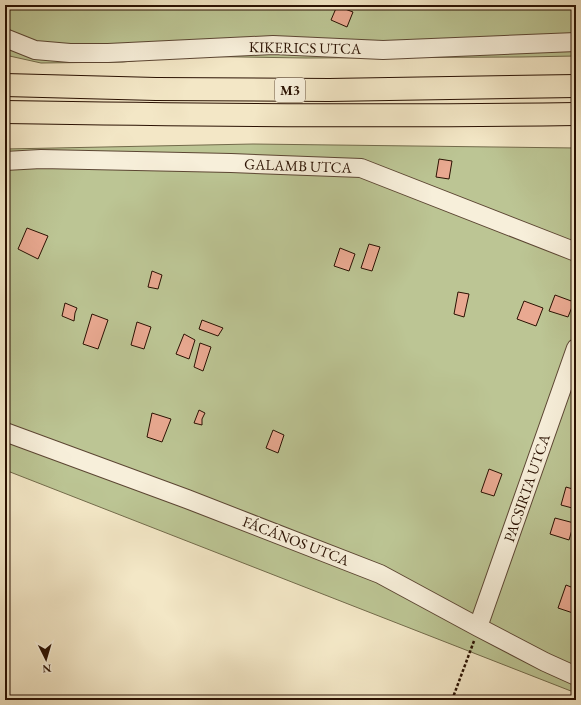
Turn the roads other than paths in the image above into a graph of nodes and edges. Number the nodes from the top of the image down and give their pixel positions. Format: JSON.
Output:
{"nodes":[{"id":1,"x":5,"y":38,"type":"edge"},
{"id":2,"x":576,"y":42,"type":"edge"},
{"id":3,"x":5,"y":85,"type":"edge"},
{"id":4,"x":576,"y":86,"type":"edge"},
{"id":5,"x":5,"y":112,"type":"edge"},
{"id":6,"x":576,"y":114,"type":"edge"},
{"id":7,"x":5,"y":161,"type":"edge"},
{"id":8,"x":576,"y":252,"type":"edge"},
{"id":9,"x":576,"y":348,"type":"edge"},
{"id":10,"x":5,"y":432,"type":"edge"},
{"id":11,"x":478,"y":627,"type":"junction"},
{"id":12,"x":576,"y":676,"type":"edge"}],
"edges":[{"from":1,"to":2,"type":"street","name":"KIKERICS UTCA"},
{"from":3,"to":4,"type":"highway","number":"M3"},
{"from":5,"to":6,"type":"highway","number":"M3"},
{"from":7,"to":8,"type":"street","name":"GALAMB UTCA"},
{"from":9,"to":11,"type":"street","name":"PACSIRTA UTCA"},
{"from":10,"to":11,"type":"street","name":"FÁCÁNOS UTCA"},
{"from":11,"to":12,"type":"street","name":"FÁCÁNOS UTCA"}]}
